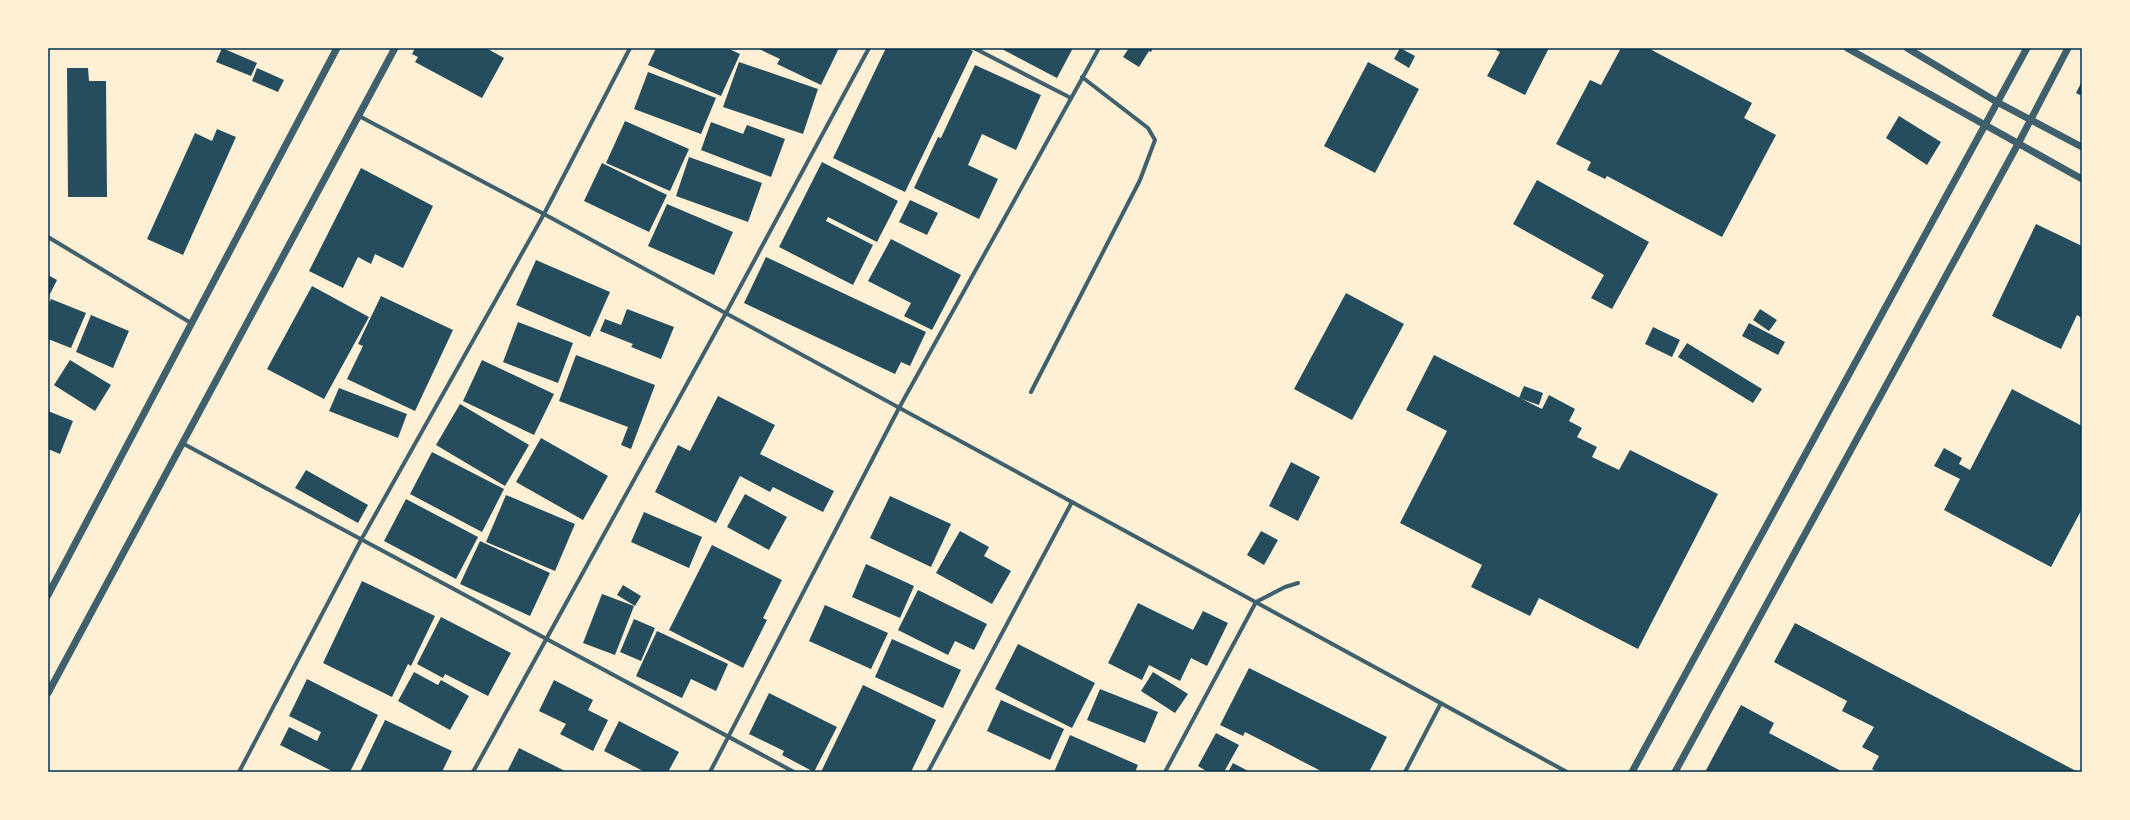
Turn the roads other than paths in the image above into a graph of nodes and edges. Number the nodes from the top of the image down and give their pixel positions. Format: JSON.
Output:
{"nodes":[{"id":1,"x":336,"y":48,"type":"edge"},
{"id":2,"x":396,"y":48,"type":"edge"},
{"id":3,"x":630,"y":48,"type":"edge"},
{"id":4,"x":869,"y":48,"type":"edge"},
{"id":5,"x":974,"y":48,"type":"edge"},
{"id":6,"x":1098,"y":48,"type":"edge"},
{"id":7,"x":1847,"y":48,"type":"edge"},
{"id":8,"x":1907,"y":48,"type":"edge"},
{"id":9,"x":2027,"y":48,"type":"edge"},
{"id":10,"x":2068,"y":48,"type":"edge"},
{"id":11,"x":1082,"y":77,"type":"junction"},
{"id":12,"x":1071,"y":98,"type":"junction"},
{"id":13,"x":1997,"y":102,"type":"junction"},
{"id":14,"x":359,"y":116,"type":"junction"},
{"id":15,"x":2029,"y":120,"type":"junction"},
{"id":16,"x":1986,"y":124,"type":"junction"},
{"id":17,"x":2018,"y":144,"type":"junction"},
{"id":18,"x":2082,"y":147,"type":"edge"},
{"id":19,"x":2082,"y":179,"type":"edge"},
{"id":20,"x":544,"y":214,"type":"junction"},
{"id":21,"x":48,"y":237,"type":"edge"},
{"id":22,"x":726,"y":313,"type":"junction"},
{"id":23,"x":191,"y":322,"type":"junction"},
{"id":24,"x":1031,"y":392,"type":"dead end"},
{"id":25,"x":899,"y":408,"type":"junction"},
{"id":26,"x":182,"y":443,"type":"junction"},
{"id":27,"x":1072,"y":502,"type":"junction"},
{"id":28,"x":360,"y":540,"type":"junction"},
{"id":29,"x":1298,"y":583,"type":"dead end"},
{"id":30,"x":48,"y":595,"type":"edge"},
{"id":31,"x":1256,"y":602,"type":"junction"},
{"id":32,"x":545,"y":638,"type":"junction"},
{"id":33,"x":48,"y":693,"type":"edge"},
{"id":34,"x":1441,"y":703,"type":"junction"},
{"id":35,"x":730,"y":737,"type":"junction"},
{"id":36,"x":239,"y":772,"type":"edge"},
{"id":37,"x":473,"y":772,"type":"edge"},
{"id":38,"x":710,"y":772,"type":"edge"},
{"id":39,"x":794,"y":772,"type":"edge"},
{"id":40,"x":928,"y":772,"type":"edge"},
{"id":41,"x":1165,"y":772,"type":"edge"},
{"id":42,"x":1405,"y":772,"type":"edge"},
{"id":43,"x":1567,"y":772,"type":"edge"},
{"id":44,"x":1632,"y":772,"type":"edge"},
{"id":45,"x":1675,"y":772,"type":"edge"}],
"edges":[{"from":1,"to":23,"type":"street"},
{"from":2,"to":14,"type":"street"},
{"from":3,"to":20,"type":"street"},
{"from":4,"to":22,"type":"street"},
{"from":5,"to":12,"type":"street"},
{"from":6,"to":11,"type":"street"},
{"from":7,"to":16,"type":"street"},
{"from":8,"to":13,"type":"street"},
{"from":9,"to":13,"type":"street"},
{"from":10,"to":15,"type":"street"},
{"from":11,"to":12,"type":"street"},
{"from":11,"to":24,"type":"street"},
{"from":12,"to":25,"type":"street"},
{"from":13,"to":15,"type":"street"},
{"from":13,"to":16,"type":"street"},
{"from":14,"to":20,"type":"street"},
{"from":14,"to":26,"type":"street"},
{"from":15,"to":17,"type":"street"},
{"from":15,"to":18,"type":"street"},
{"from":16,"to":17,"type":"street"},
{"from":16,"to":44,"type":"street"},
{"from":17,"to":19,"type":"street"},
{"from":17,"to":45,"type":"street"},
{"from":20,"to":22,"type":"street"},
{"from":20,"to":28,"type":"street"},
{"from":21,"to":23,"type":"street"},
{"from":22,"to":25,"type":"street"},
{"from":22,"to":32,"type":"street"},
{"from":23,"to":30,"type":"street"},
{"from":25,"to":27,"type":"street"},
{"from":25,"to":35,"type":"street"},
{"from":26,"to":28,"type":"street"},
{"from":26,"to":33,"type":"street"},
{"from":27,"to":31,"type":"street"},
{"from":27,"to":40,"type":"street"},
{"from":28,"to":32,"type":"street"},
{"from":28,"to":36,"type":"street"},
{"from":29,"to":31,"type":"street"},
{"from":31,"to":34,"type":"street"},
{"from":31,"to":41,"type":"street"},
{"from":32,"to":35,"type":"street"},
{"from":32,"to":37,"type":"street"},
{"from":34,"to":42,"type":"street"},
{"from":34,"to":43,"type":"street"},
{"from":35,"to":38,"type":"street"},
{"from":35,"to":39,"type":"street"}]}
